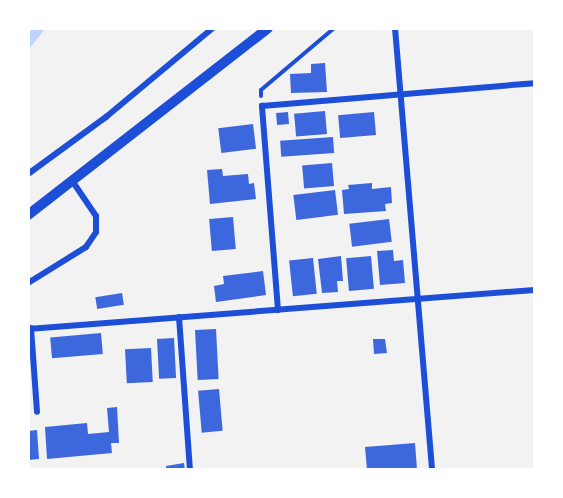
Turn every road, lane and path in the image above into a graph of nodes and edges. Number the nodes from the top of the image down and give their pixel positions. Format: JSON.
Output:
{"nodes":[{"id":1,"x":213,"y":28,"type":"edge"},
{"id":2,"x":268,"y":28,"type":"edge"},
{"id":3,"x":334,"y":28,"type":"edge"},
{"id":4,"x":395,"y":28,"type":"edge"},
{"id":5,"x":534,"y":83,"type":"edge"},
{"id":6,"x":400,"y":94,"type":"junction"},
{"id":7,"x":262,"y":106,"type":"junction"},
{"id":8,"x":28,"y":174,"type":"edge"},
{"id":9,"x":73,"y":182,"type":"junction"},
{"id":10,"x":28,"y":215,"type":"edge"},
{"id":11,"x":28,"y":283,"type":"edge"},
{"id":12,"x":534,"y":290,"type":"edge"},
{"id":13,"x":419,"y":299,"type":"junction"},
{"id":14,"x":278,"y":310,"type":"junction"},
{"id":15,"x":179,"y":317,"type":"junction"},
{"id":16,"x":30,"y":329,"type":"edge"},
{"id":17,"x":37,"y":412,"type":"dead end"},
{"id":18,"x":190,"y":470,"type":"edge"},
{"id":19,"x":432,"y":470,"type":"edge"}],
"edges":[{"from":1,"to":8,"type":"street"},
{"from":2,"to":9,"type":"street"},
{"from":3,"to":7,"type":"path"},
{"from":4,"to":6,"type":"street"},
{"from":5,"to":6,"type":"street"},
{"from":6,"to":7,"type":"street"},
{"from":6,"to":13,"type":"street"},
{"from":7,"to":14,"type":"street"},
{"from":9,"to":10,"type":"street"},
{"from":9,"to":11,"type":"street"},
{"from":12,"to":13,"type":"street"},
{"from":13,"to":14,"type":"street"},
{"from":13,"to":19,"type":"street"},
{"from":14,"to":15,"type":"street"},
{"from":15,"to":16,"type":"street"},
{"from":15,"to":18,"type":"street"},
{"from":16,"to":17,"type":"street"}]}
